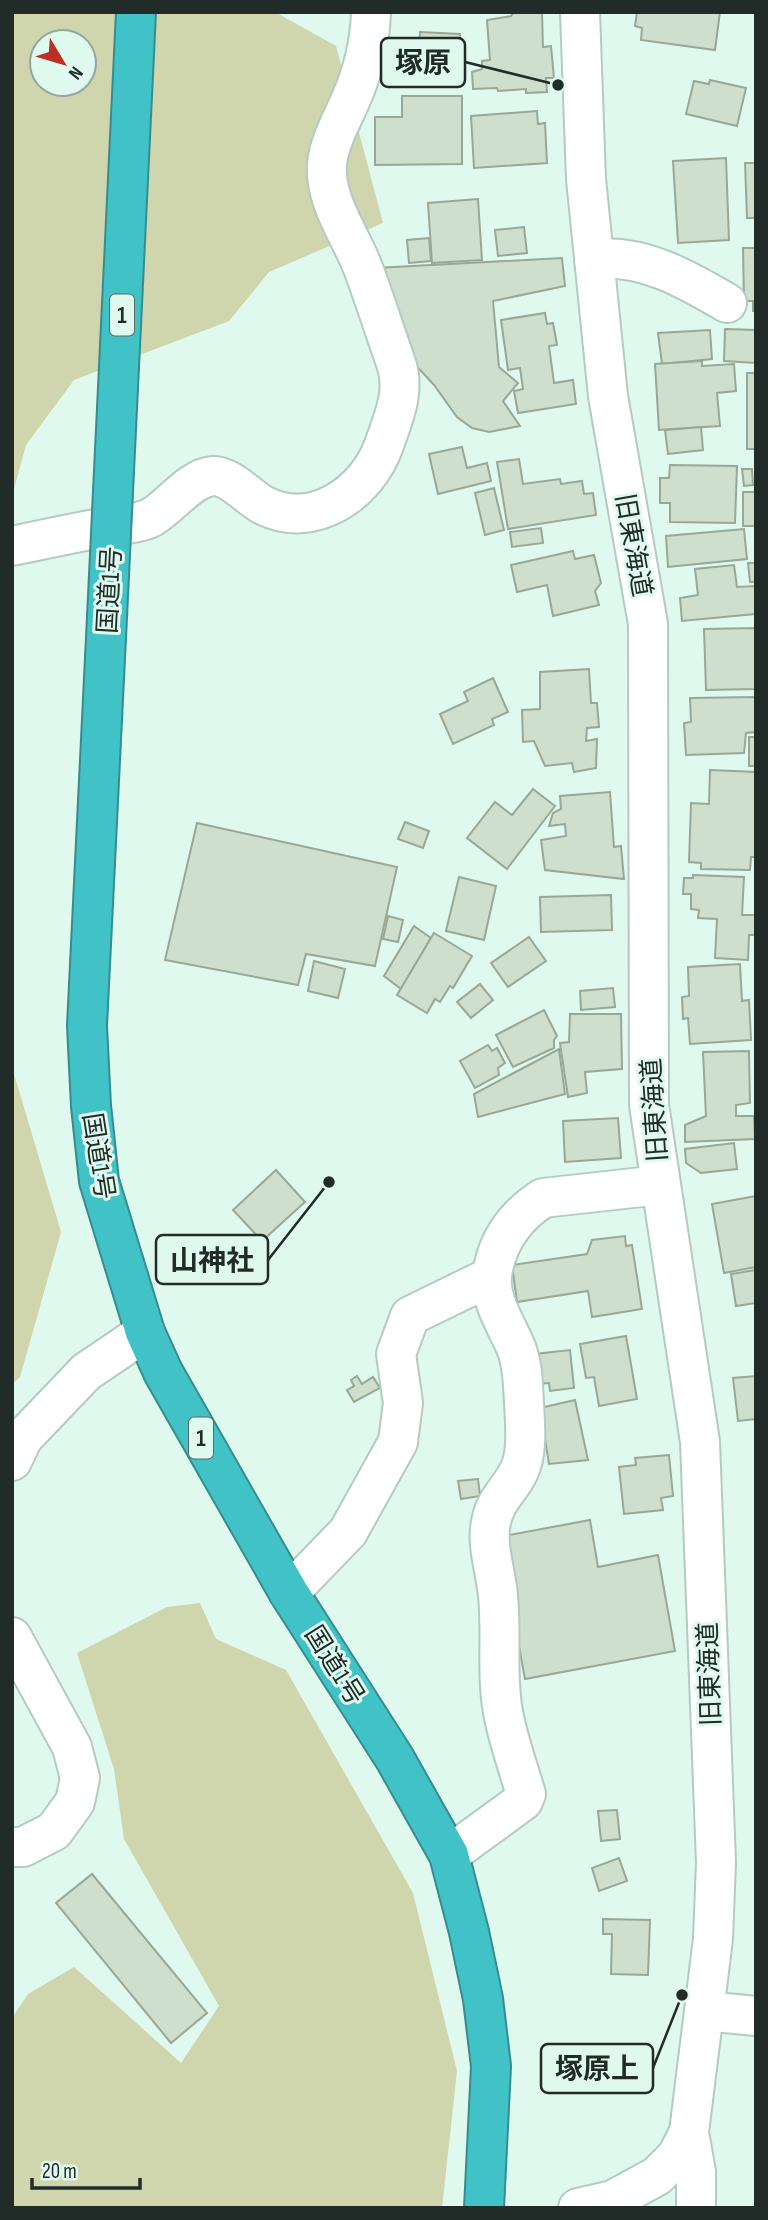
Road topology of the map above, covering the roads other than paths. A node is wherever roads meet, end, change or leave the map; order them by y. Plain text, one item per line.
1 (136, 12) edge
2 (371, 12) edge
3 (580, 12) edge
4 (594, 259) junction
5 (727, 303) dead end
6 (12, 546) edge
7 (660, 1185) junction
8 (492, 1276) junction
9 (145, 1332) junction
10 (12, 1461) edge
11 (289, 1593) junction
12 (12, 1637) edge
13 (12, 1847) edge
14 (449, 1855) junction
15 (704, 2011) junction
16 (756, 2017) edge
17 (689, 2132) junction
18 (572, 2207) edge
19 (484, 2208) edge
20 (696, 2208) edge

1 - 9 highway, 国道1号 / 1, bridge
2 - 6 street
3 - 4 street, 旧東海道
4 - 5 street
4 - 7 street, 旧東海道
7 - 8 street
7 - 15 street, 旧東海道
8 - 11 street
8 - 14 street
9 - 10 street
9 - 11 highway, 国道1号 / 1
11 - 14 highway, 国道1号 / 1
12 - 13 street
14 - 19 highway, 国道1号 / 1
15 - 16 street
15 - 17 street, 旧東海道
17 - 18 street
17 - 20 street, 旧東海道

